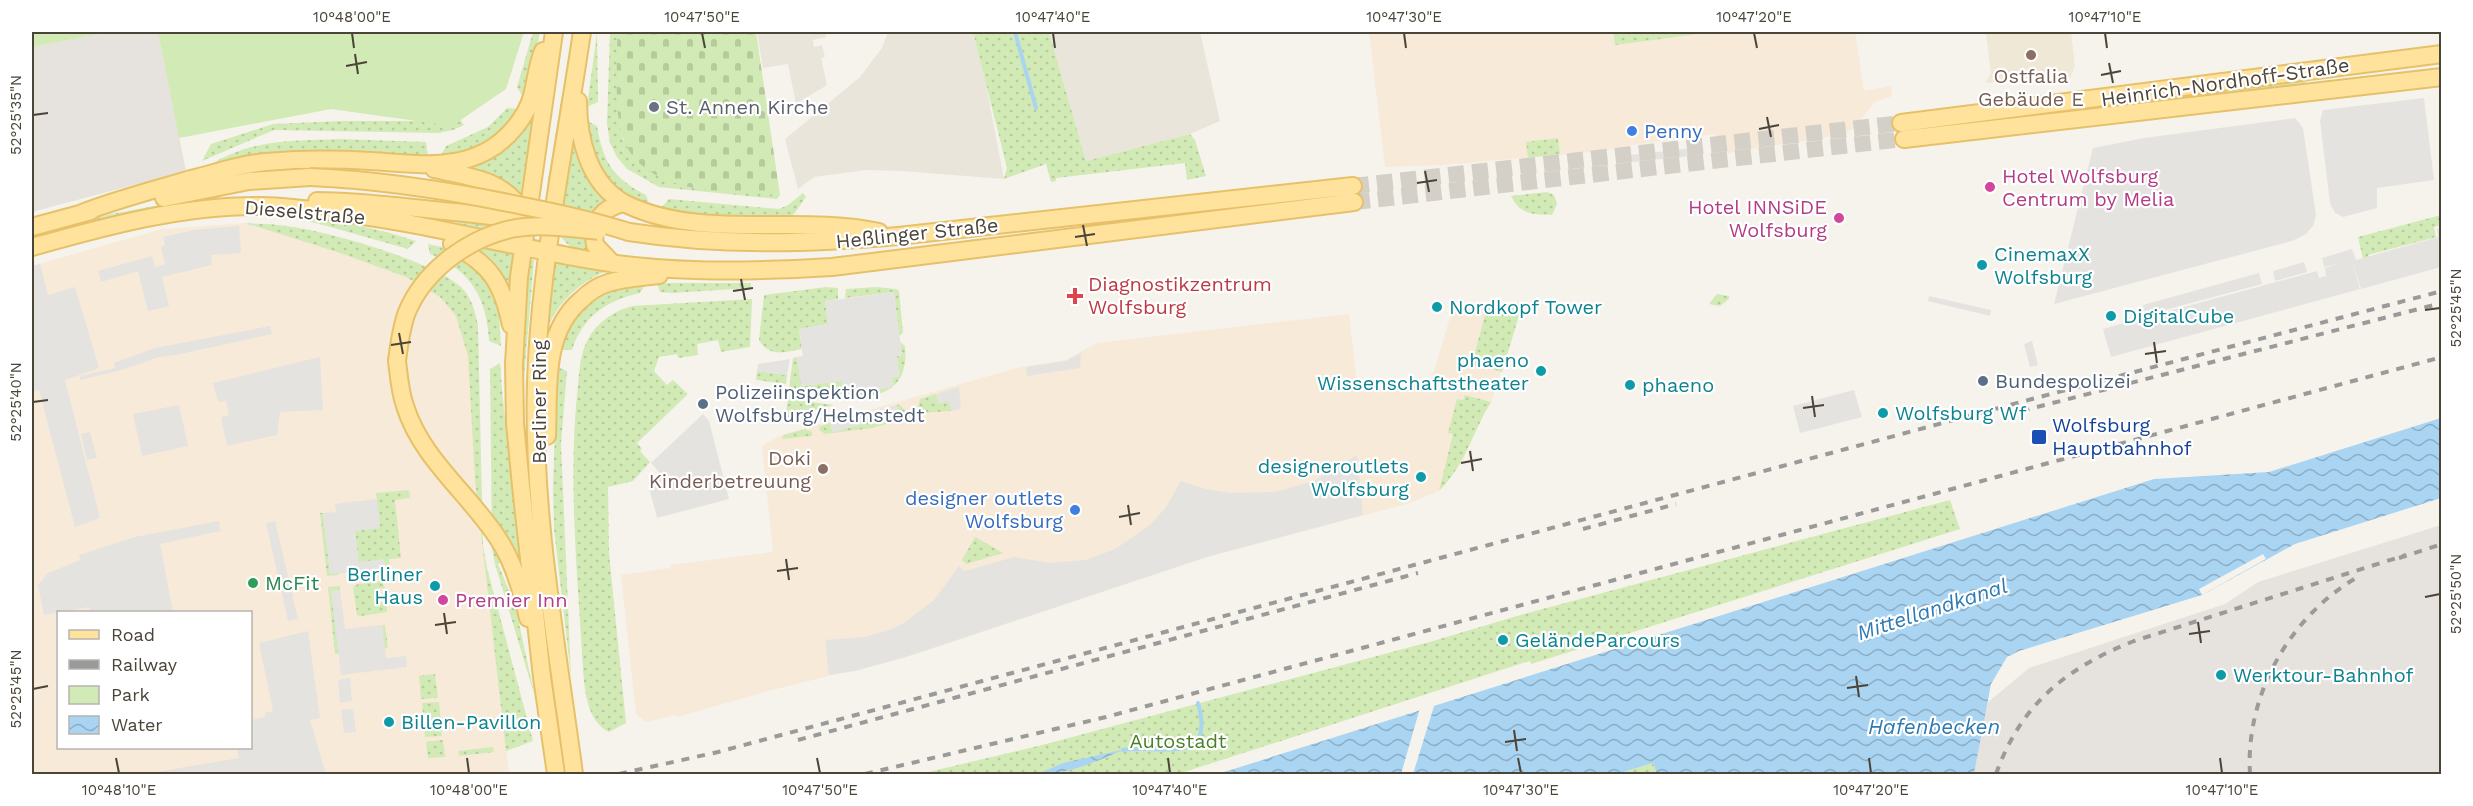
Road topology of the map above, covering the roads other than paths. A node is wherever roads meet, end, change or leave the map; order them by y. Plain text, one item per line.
1 (552, 32) edge
2 (565, 32) edge
3 (582, 32) edge
4 (2442, 54) edge
5 (577, 63) junction
6 (2442, 76) edge
7 (415, 165) junction
8 (468, 176) junction
9 (556, 190) junction
10 (485, 198) joint
11 (624, 203) junction
12 (265, 206) junction
13 (456, 212) junction
14 (82, 213) junction
15 (530, 215) junction
16 (384, 218) junction
17 (32, 227) edge
18 (629, 232) junction
19 (898, 236) junction
20 (32, 247) edge
21 (539, 247) junction
22 (579, 258) joint
23 (613, 264) junction
24 (690, 271) junction
25 (515, 347) junction
26 (541, 515) junction
27 (542, 677) junction
28 (556, 774) edge
29 (574, 774) edge

1 - 7 main road
1 - 15 main road
2 - 15 main road
3 - 5 main road, Berliner Ring
4 - 6 main road, Heinrich-Nordhoff-Straße
5 - 9 main road, Berliner Ring
5 - 11 main road
7 - 8 main road
7 - 14 main road
8 - 13 main road
8 - 15 main road
9 - 15 main road
9 - 21 main road, Berliner Ring
10 - 14 main road, Dieselstraße, bridge
10 - 18 main road, Heßlinger Straße, bridge
11 - 19 main road
11 - 23 main road
12 - 13 main road
12 - 16 main road, Dieselstraße
12 - 20 main road, Dieselstraße
13 - 15 main road
14 - 17 main road, Dieselstraße
15 - 21 main road
16 - 21 main road, Dieselstraße
16 - 25 main road
18 - 19 main road, Heßlinger Straße
18 - 27 main road, bridge
19 - 24 main road, Heßlinger Straße
21 - 22 main road, Dieselstraße
21 - 25 main road, Berliner Ring
21 - 26 main road, Berliner Ring
22 - 23 main road, Heßlinger Straße
23 - 24 main road, Heßlinger Straße
24 - 26 main road
25 - 27 main road, Berliner Ring
26 - 29 main road, Berliner Ring
27 - 28 main road, Berliner Ring

